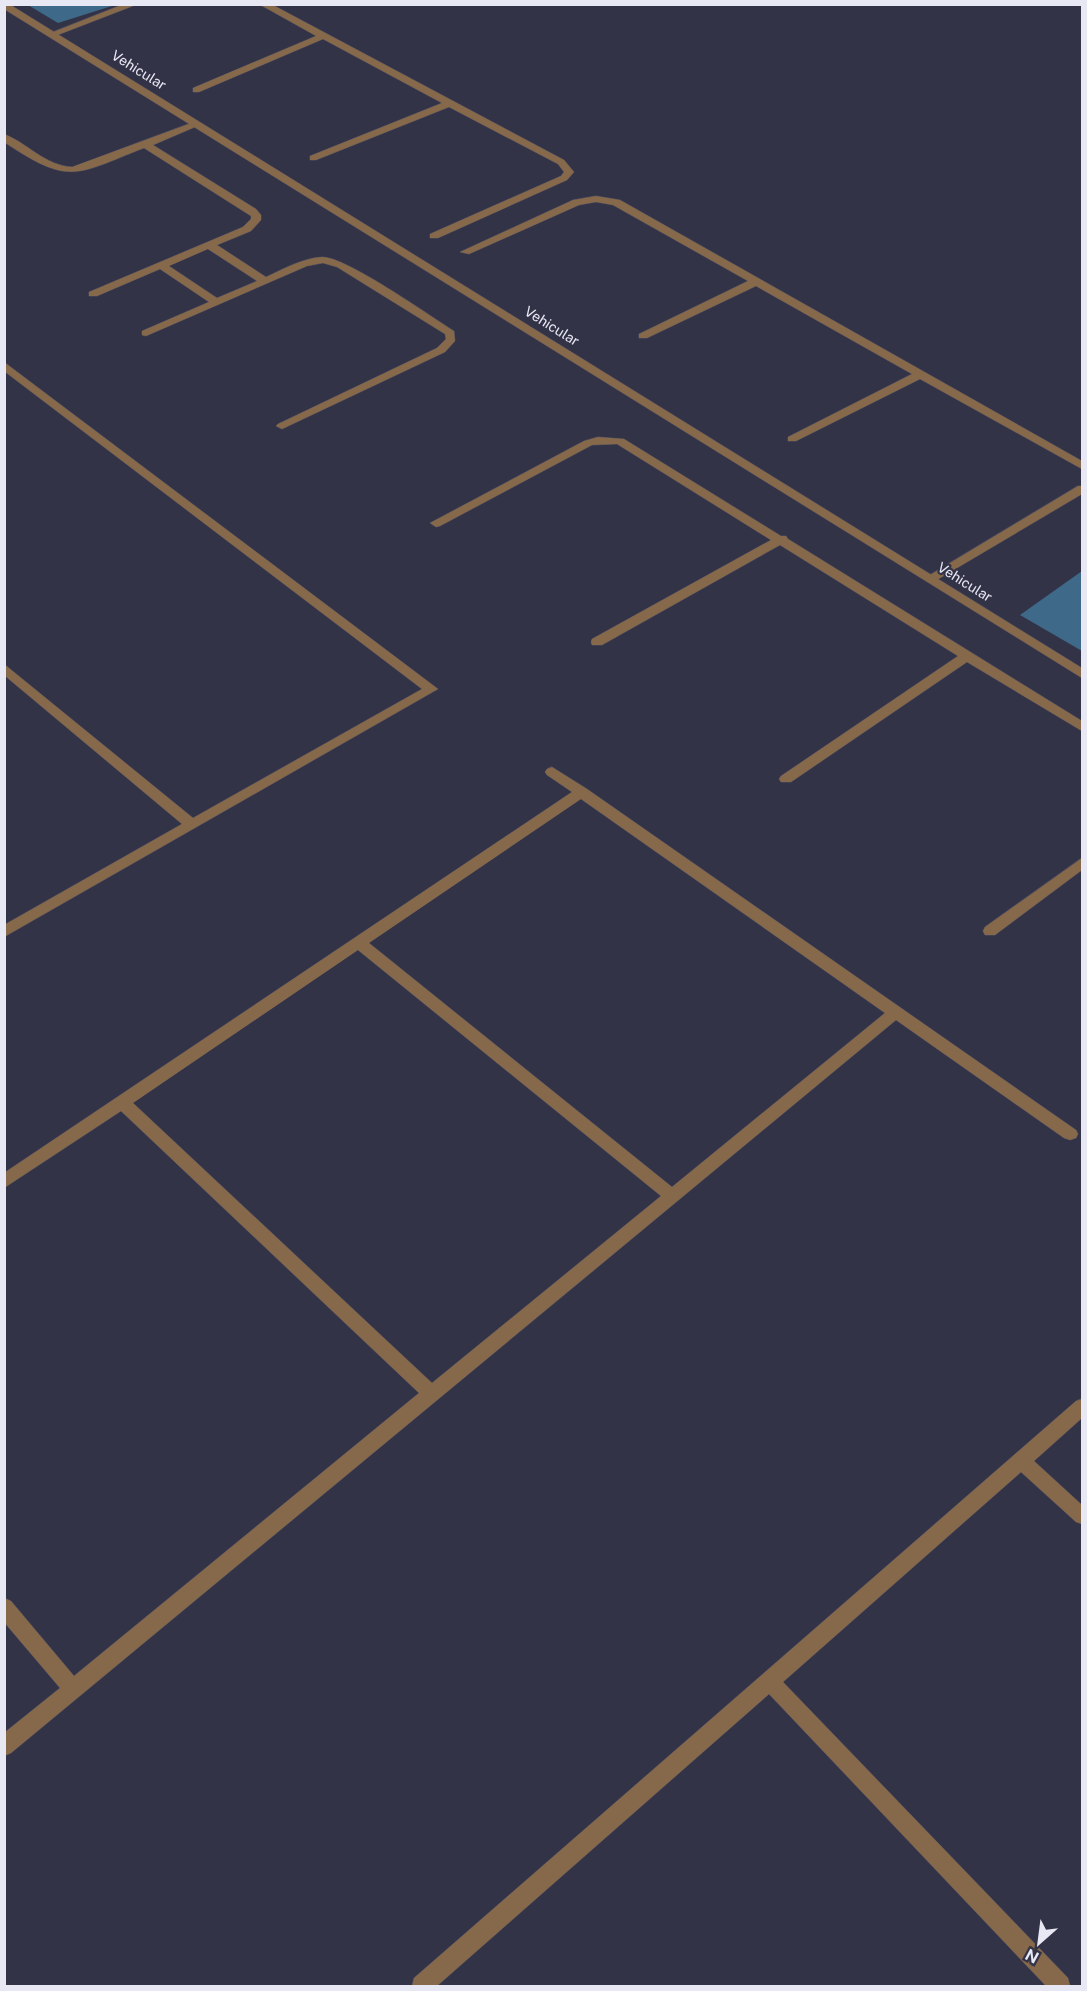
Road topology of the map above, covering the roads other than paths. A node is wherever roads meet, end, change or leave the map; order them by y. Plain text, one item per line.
1 (134, 4) edge
2 (263, 4) edge
3 (4, 5) edge
4 (52, 34) junction
5 (323, 36) junction
6 (196, 90) dead end
7 (450, 103) junction
8 (197, 124) junction
9 (4, 137) edge
10 (145, 144) junction
11 (313, 158) dead end
12 (434, 236) dead end
13 (209, 245) junction
14 (465, 252) dead end
15 (160, 265) junction
16 (265, 281) junction
17 (757, 281) junction
18 (93, 294) dead end
19 (216, 302) junction
20 (146, 333) dead end
21 (643, 336) dead end
22 (4, 365) edge
23 (920, 374) junction
24 (282, 426) dead end
25 (792, 439) dead end
26 (1083, 466) edge
27 (1083, 489) edge
28 (436, 524) dead end
29 (782, 539) junction
30 (931, 578) junction
31 (597, 642) dead end
32 (968, 655) junction
33 (4, 668) edge
34 (1083, 674) edge
35 (1083, 727) edge
36 (552, 772) dead end
37 (786, 779) dead end
38 (582, 792) junction
39 (192, 825) junction
40 (1083, 863) edge
41 (990, 931) dead end
42 (4, 932) edge
43 (358, 943) junction
44 (896, 1012) junction
45 (122, 1103) junction
46 (1070, 1134) dead end
47 (4, 1182) edge
48 (672, 1196) junction
49 (432, 1394) junction
50 (1083, 1407) edge
51 (1021, 1461) junction
52 (1083, 1516) edge
53 (4, 1607) edge
54 (770, 1682) junction
55 (73, 1689) junction
56 (4, 1746) edge
57 (422, 1986) edge
58 (1060, 1986) edge

1 - 4 street
2 - 5 street
3 - 4 street, Vehicular
4 - 8 street, Vehicular
5 - 6 street
5 - 7 street
7 - 11 street
7 - 12 street
8 - 10 street
8 - 30 street, Vehicular
9 - 10 street
10 - 13 street
13 - 15 street
13 - 16 street
14 - 17 street
15 - 18 street
15 - 19 street
16 - 19 street
16 - 24 street
17 - 21 street
17 - 23 street
19 - 20 street
22 - 39 street
23 - 25 street
23 - 26 street
27 - 30 street
28 - 29 street
29 - 31 street
29 - 32 street
30 - 34 street, Vehicular
32 - 35 street
32 - 37 street
33 - 39 street
36 - 38 street
38 - 43 street
38 - 44 street
39 - 42 street
40 - 41 street
43 - 45 street
43 - 48 street
44 - 46 street
44 - 48 street
45 - 47 street
45 - 49 street
48 - 49 street
49 - 55 street
50 - 51 street
51 - 52 street
51 - 54 street
53 - 55 street
54 - 57 street
54 - 58 street
55 - 56 street

